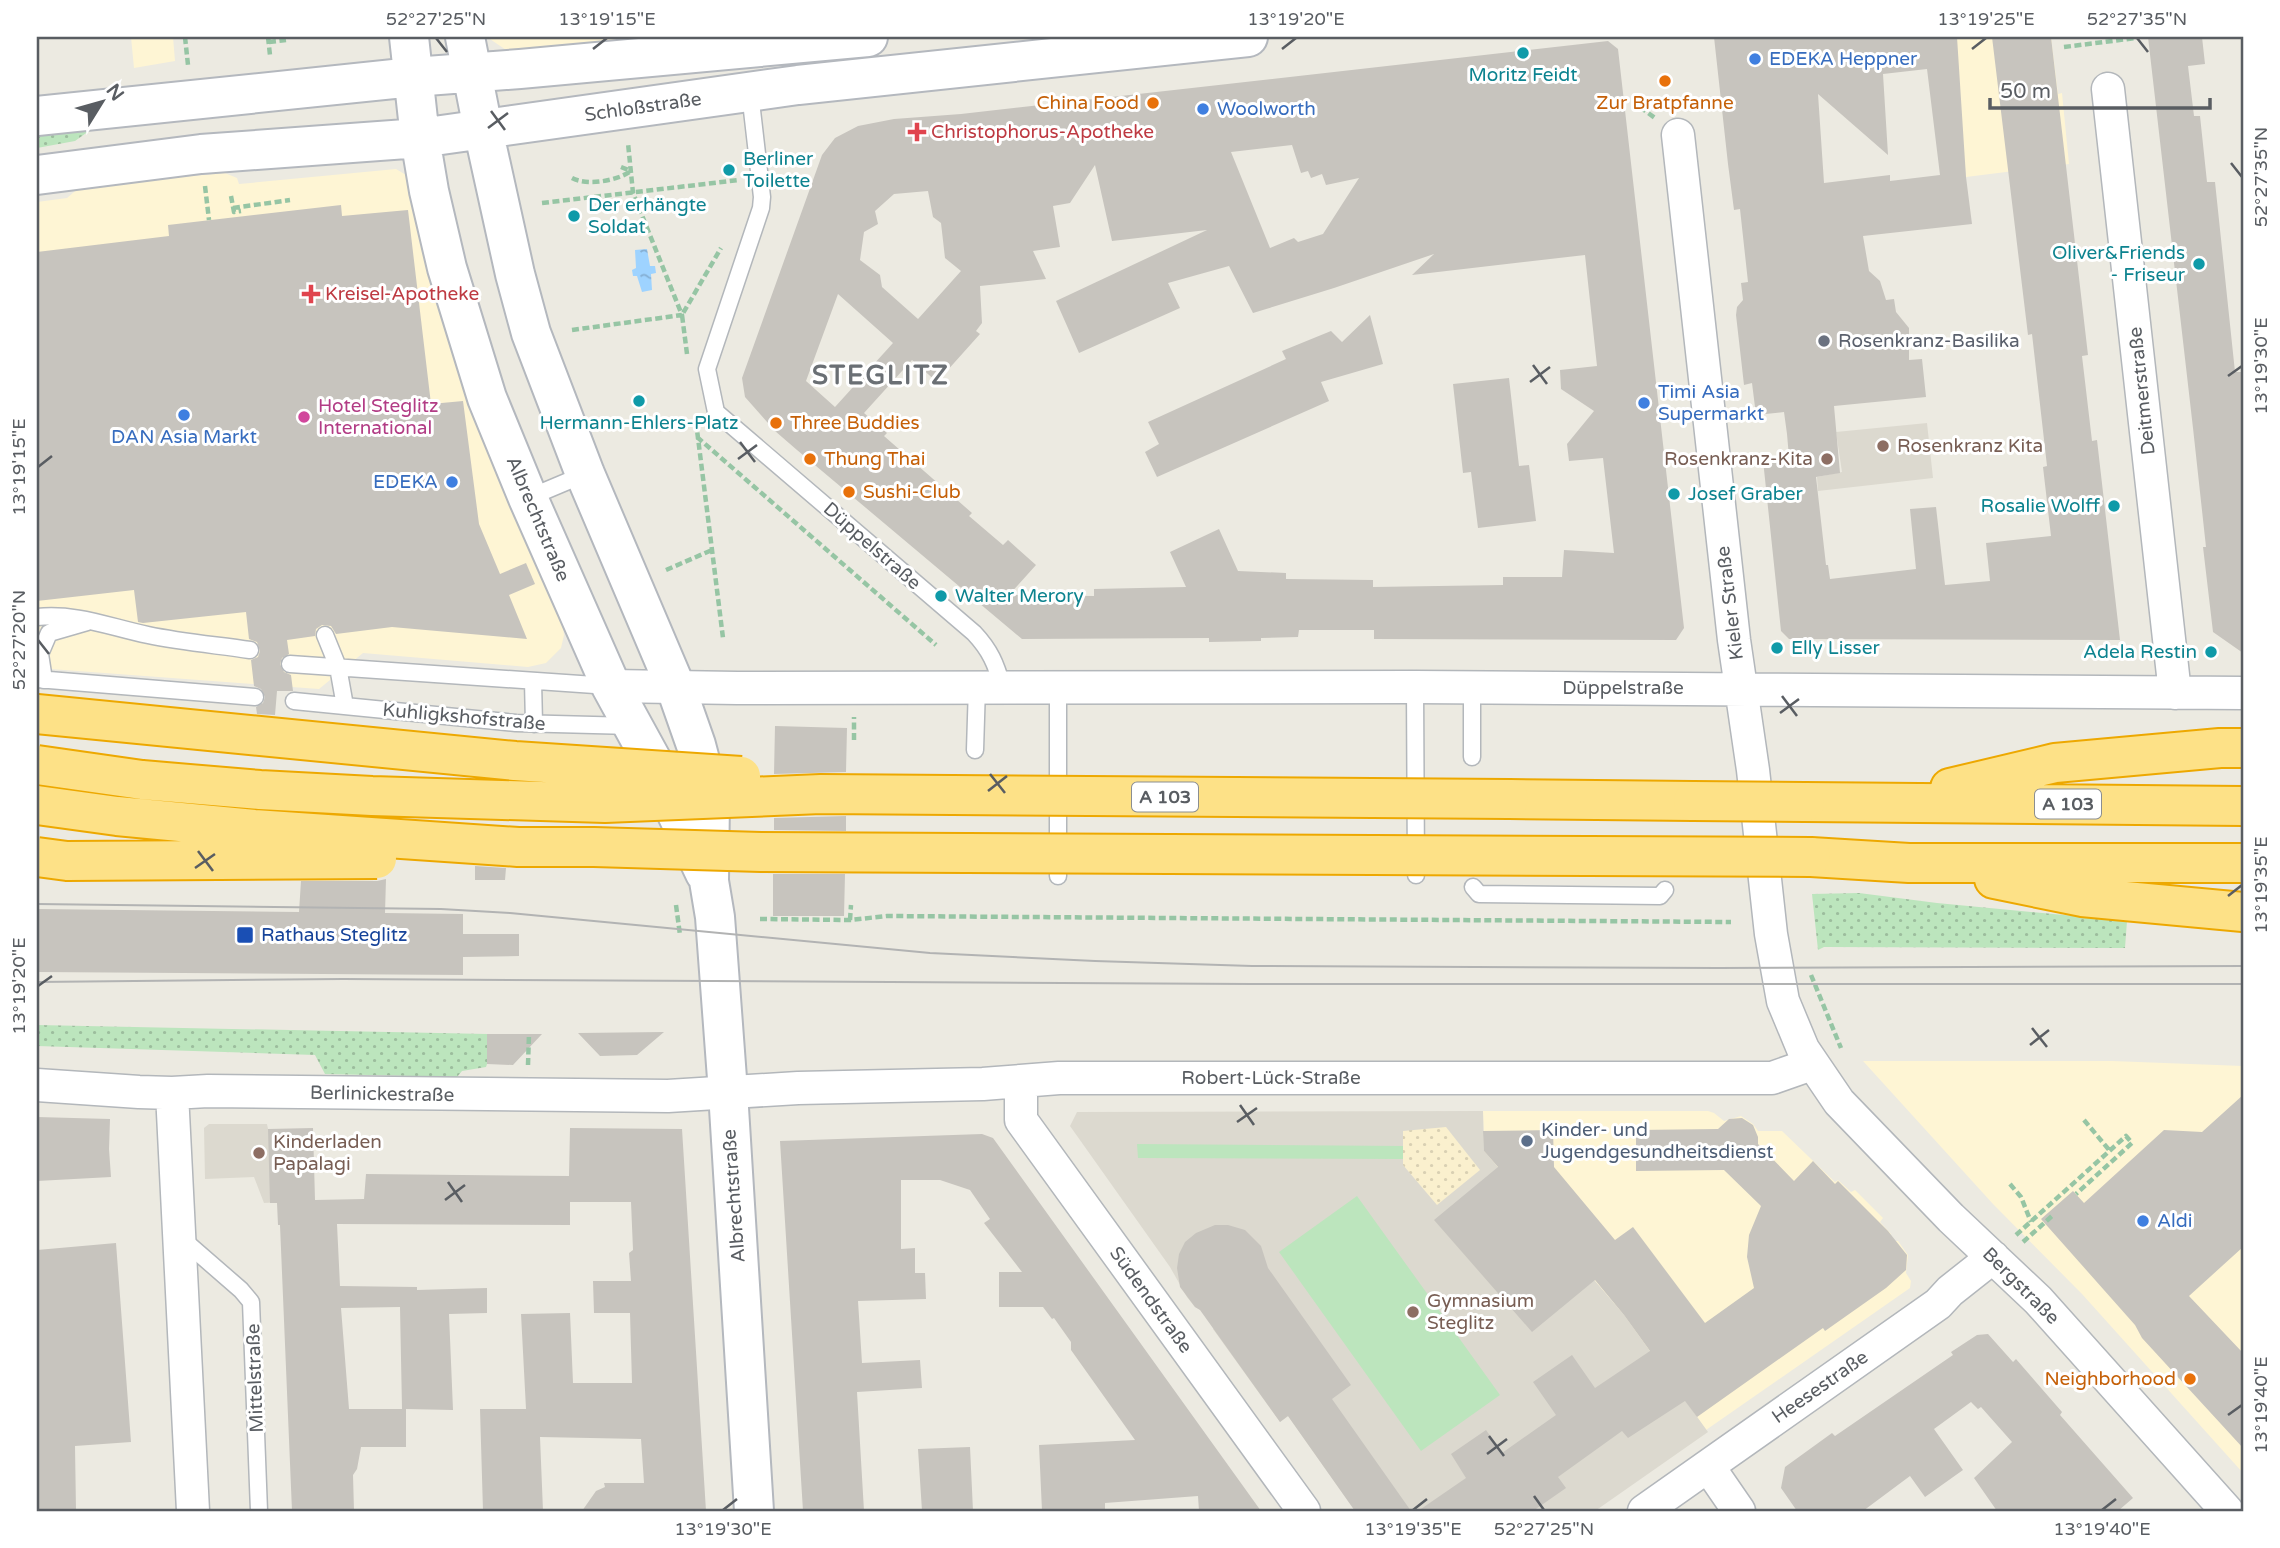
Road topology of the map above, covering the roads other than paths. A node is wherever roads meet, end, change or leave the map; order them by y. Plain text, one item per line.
1 (409, 37) edge
2 (868, 37) edge
3 (1248, 37) edge
4 (469, 55) edge
5 (412, 77) junction
6 (2108, 89) dead end
7 (750, 93) junction
8 (37, 117) edge
9 (483, 129) junction
10 (1678, 135) dead end
11 (420, 138) junction
12 (37, 175) edge
13 (585, 474) junction
14 (528, 498) junction
15 (37, 617) edge
16 (93, 620) junction
17 (325, 635) dead end
18 (250, 650) dead end
19 (290, 664) dead end
20 (338, 667) junction
21 (533, 681) junction
22 (611, 686) junction
23 (1058, 686) junction
24 (990, 687) junction
25 (1415, 687) junction
26 (676, 688) junction
27 (1472, 688) junction
28 (1741, 690) junction
29 (39, 691) edge
30 (2175, 693) junction
31 (2243, 693) edge
32 (256, 697) dead end
33 (294, 701) dead end
34 (345, 706) junction
35 (534, 724) junction
36 (635, 727) junction
37 (2243, 748) edge
38 (975, 750) dead end
39 (1472, 757) dead end
40 (37, 765) edge
41 (821, 794) junction
42 (1894, 801) junction
43 (37, 804) edge
44 (2243, 806) edge
45 (518, 847) junction
46 (37, 857) edge
47 (1909, 863) junction
48 (2243, 863) edge
49 (1416, 875) dead end
50 (1058, 876) dead end
51 (709, 881) junction
52 (1474, 887) dead end
53 (1665, 890) dead end
54 (2243, 912) edge
55 (1812, 1064) junction
56 (1021, 1081) junction
57 (37, 1085) edge
58 (728, 1092) junction
59 (172, 1093) junction
60 (178, 1236) junction
61 (1993, 1257) junction
62 (1708, 1466) junction
63 (193, 1511) edge
64 (259, 1511) edge
65 (754, 1511) edge
66 (1304, 1511) edge
67 (1644, 1511) edge
68 (1739, 1511) edge
69 (2227, 1511) edge

1 - 5 main road, Albrechtstraße
2 - 4 main road
3 - 7 main road, Schloßstraße
4 - 5 main road
4 - 9 main road, Albrechtstraße
5 - 8 main road
5 - 11 main road, Albrechtstraße
6 - 30 street, Deitmerstraße
7 - 9 main road, Schloßstraße
7 - 24 lane, Düppelstraße
9 - 11 main road, Schloßstraße
9 - 13 main road, Albrechtstraße
10 - 28 street, Kieler Straße
11 - 12 main road, Schloßstraße
11 - 14 main road, Albrechtstraße
13 - 14 lane
13 - 26 main road, Albrechtstraße
14 - 22 main road, Albrechtstraße
15 - 16 lane
16 - 18 lane
16 - 29 lane
17 - 20 lane
19 - 20 lane, Kuhligkshofstraße
20 - 21 lane, Kuhligkshofstraße
20 - 34 lane
21 - 22 lane, Kuhligkshofstraße
21 - 35 lane
22 - 26 street, Düppelstraße
22 - 36 main road, Albrechtstraße
23 - 24 street, Düppelstraße
23 - 25 street, Düppelstraße
23 - 50 lane
24 - 26 street, Düppelstraße
24 - 38 lane
25 - 27 street, Düppelstraße
25 - 49 lane
26 - 36 street
26 - 51 main road, Albrechtstraße
27 - 28 street, Düppelstraße
27 - 39 lane
28 - 30 street, Düppelstraße
28 - 55 street, Kieler Straße
29 - 32 lane
29 - 41 highway, bridge
30 - 31 street, Düppelstraße
33 - 34 lane, Kuhligkshofstraße
34 - 35 lane, Kuhligkshofstraße
35 - 36 lane, Kuhligkshofstraße
36 - 51 main road, Albrechtstraße
37 - 42 highway
40 - 41 highway, bridge
41 - 42 highway, A 103, bridge
42 - 44 highway, A 103
43 - 45 highway, bridge
45 - 46 highway, bridge
45 - 47 highway, bridge
47 - 48 highway
47 - 54 highway
51 - 58 main road, Albrechtstraße
52 - 53 lane
55 - 56 street, Robert-Lück-Straße
55 - 61 street, Bergstraße
56 - 58 street, Robert-Lück-Straße
56 - 66 street, Südendstraße
57 - 59 street, Berlinickestraße
58 - 59 street, Berlinickestraße
58 - 65 main road, Albrechtstraße
59 - 60 street
60 - 63 street
60 - 64 lane, Mittelstraße
61 - 62 street, Heesestraße
61 - 69 street, Bergstraße
62 - 67 street, Heesestraße
62 - 68 street

